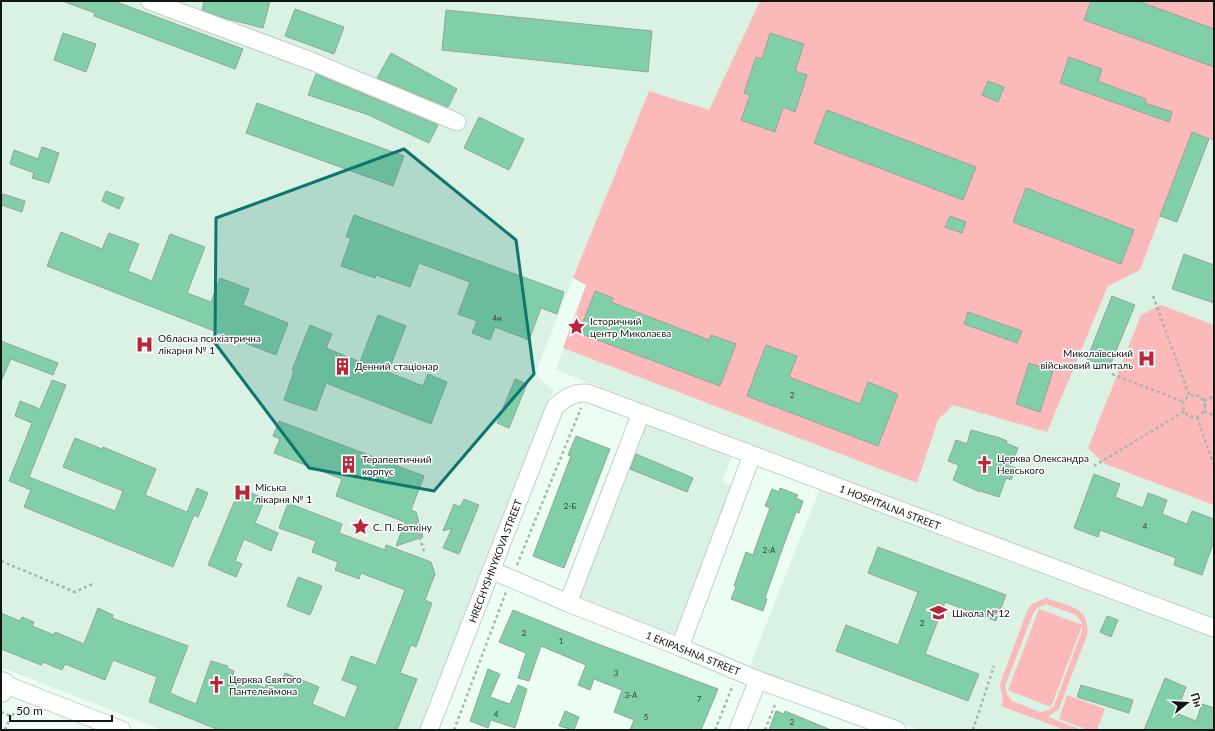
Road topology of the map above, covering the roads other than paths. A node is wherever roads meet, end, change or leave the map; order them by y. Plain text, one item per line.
1 (150, 1) edge
2 (457, 122) dead end
3 (566, 397) joint
4 (641, 413) junction
5 (752, 455) junction
6 (491, 570) junction
7 (568, 604) junction
8 (1214, 628) edge
9 (680, 647) junction
10 (758, 680) junction
11 (2, 686) edge
12 (122, 730) edge
13 (430, 730) edge
14 (738, 730) edge
15 (897, 730) edge

1 - 2 street
3 - 4 street, 1 HOSPITALNA STREET
3 - 6 street, HRECHYSHNYKOVA STREET
4 - 5 street, 1 HOSPITALNA STREET
4 - 7 street
5 - 8 street, 1 HOSPITALNA STREET
5 - 9 street
6 - 7 street, 1 EKIPASHNA STREET
6 - 13 street, HRECHYSHNYKOVA STREET
7 - 9 street, 1 EKIPASHNA STREET
9 - 10 street, 1 EKIPASHNA STREET
10 - 14 street
10 - 15 street, 1 EKIPASHNA STREET
11 - 12 street

